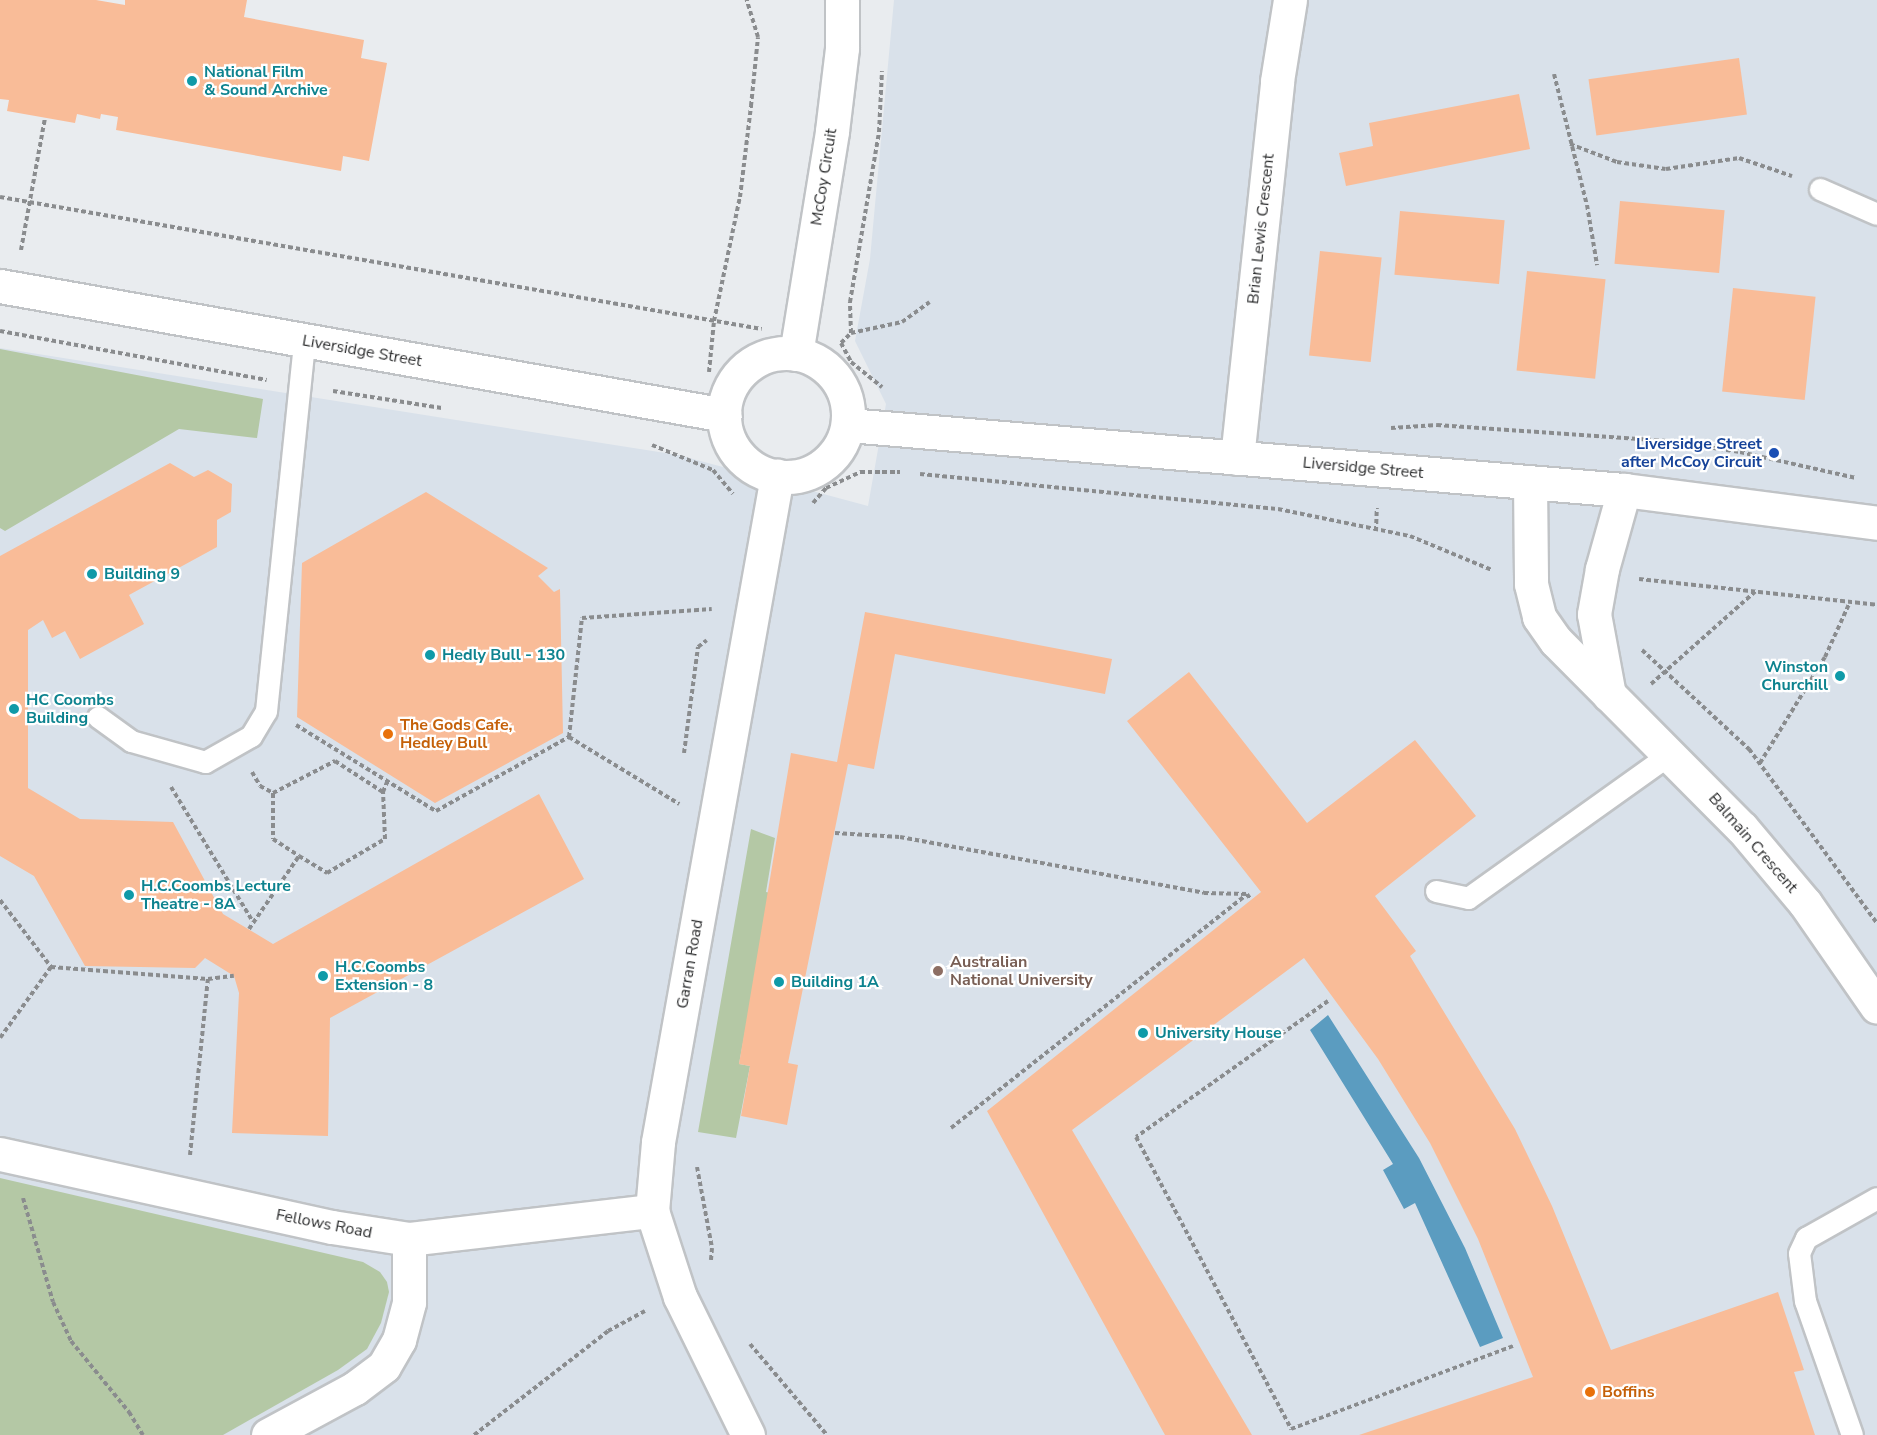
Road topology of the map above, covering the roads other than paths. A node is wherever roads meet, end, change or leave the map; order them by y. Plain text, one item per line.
1 (842, 0) edge
2 (1290, 0) edge
3 (1820, 189) road end
4 (1877, 214) edge
5 (7, 288) edge
6 (304, 340) junction
7 (796, 354) junction
8 (724, 415) junction
9 (848, 425) junction
10 (1237, 458) junction
11 (777, 476) junction
12 (1530, 482) junction
13 (1624, 490) junction
14 (1877, 523) edge
15 (1616, 701) junction
16 (98, 717) dead end
17 (1671, 753) junction
18 (1436, 891) dead end
19 (1877, 1007) edge
20 (5, 1155) edge
21 (1877, 1198) edge
22 (652, 1211) junction
23 (409, 1239) junction
24 (268, 1435) edge
25 (748, 1435) edge
26 (1852, 1435) edge

1 - 7 street, McCoy Circuit
2 - 10 street, Brian Lewis Crescent
3 - 4 lane
5 - 6 street, Liversidge Street
6 - 8 street, Liversidge Street
6 - 16 lane
7 - 8 street
7 - 9 street
8 - 11 street
9 - 10 street, Liversidge Street
9 - 11 street
10 - 12 street, Liversidge Street
11 - 22 street, Garran Road
12 - 13 street, Liversidge Street
12 - 15 street, Balmain Crescent
13 - 14 street, Liversidge Street
13 - 15 street
15 - 17 street, Balmain Crescent
17 - 18 lane
17 - 19 street, Balmain Crescent
20 - 23 street, Fellows Road
21 - 26 lane
22 - 23 street, Fellows Road
22 - 25 street, Garran Road
23 - 24 street

